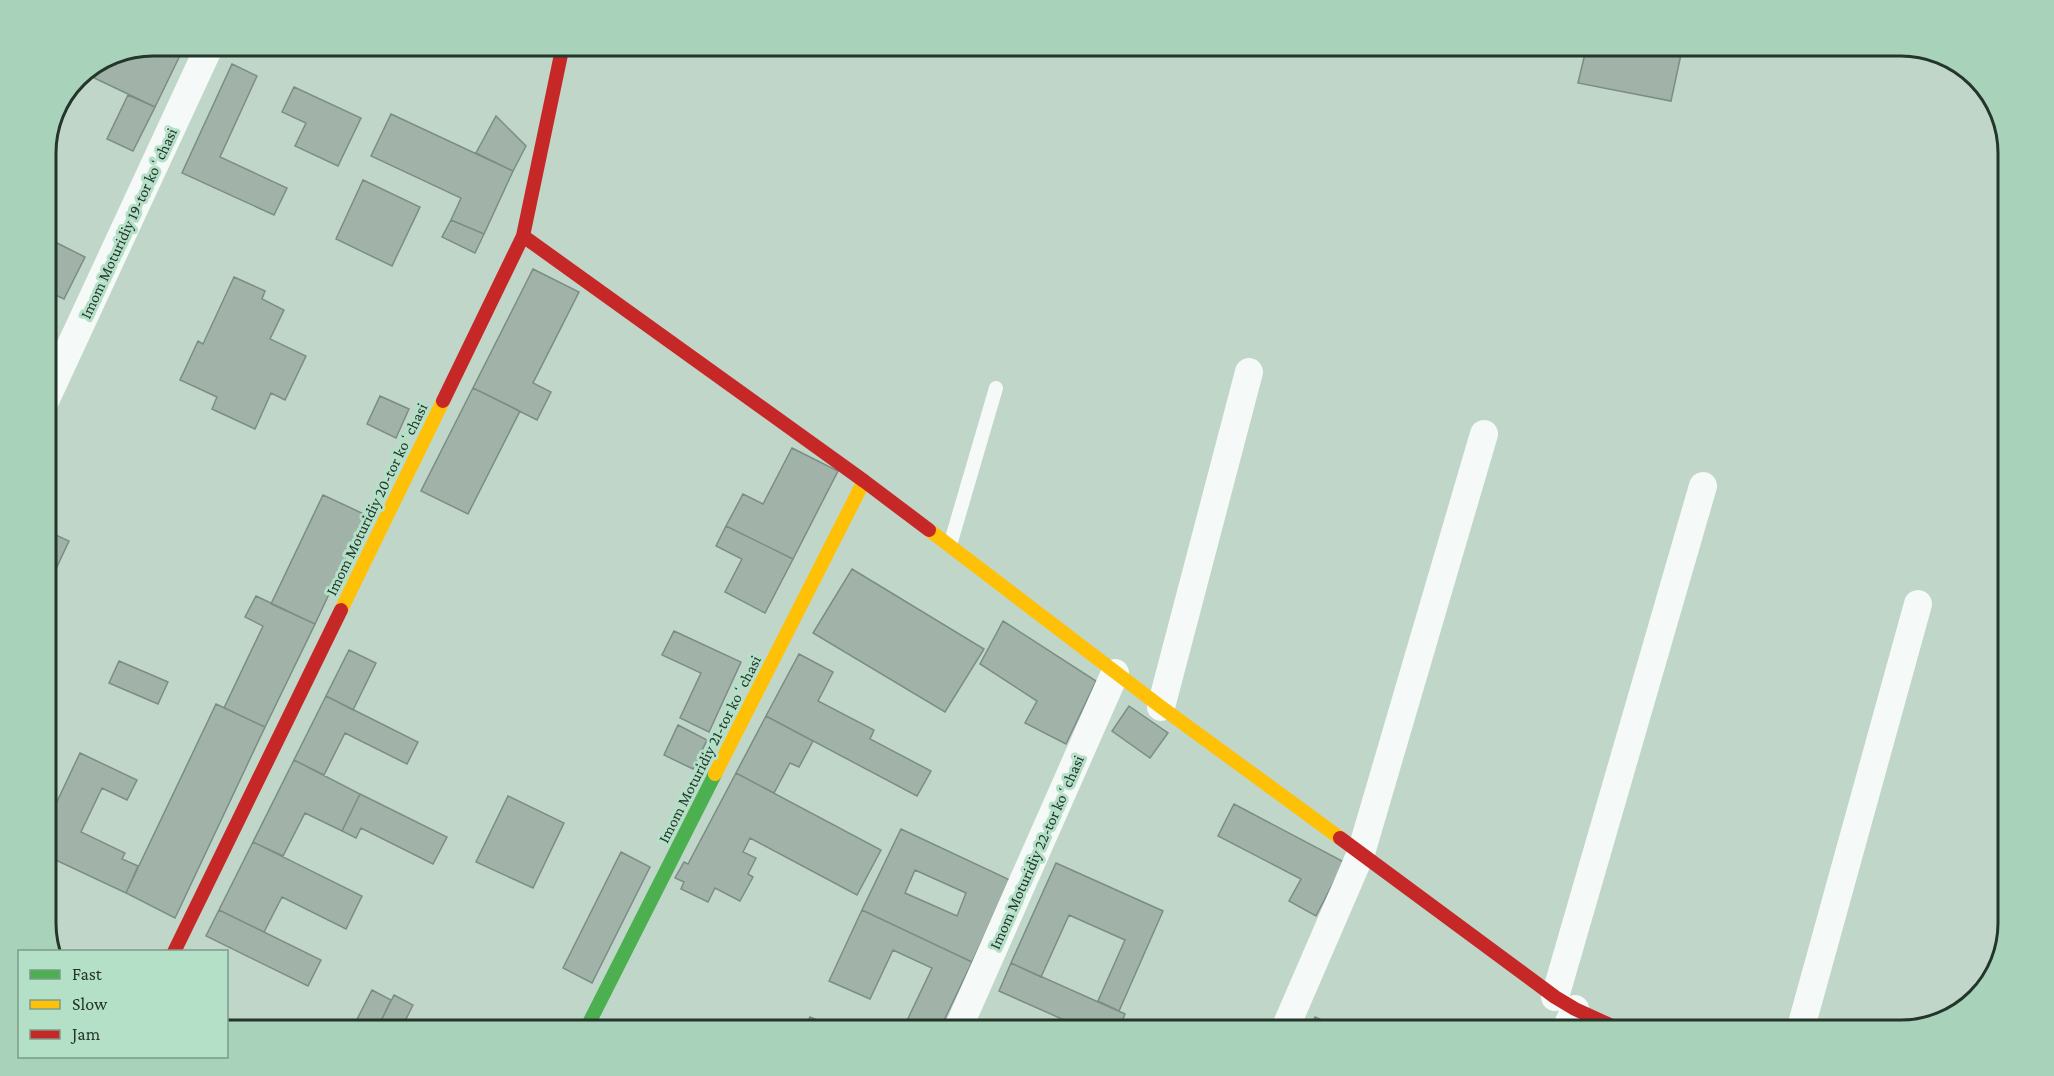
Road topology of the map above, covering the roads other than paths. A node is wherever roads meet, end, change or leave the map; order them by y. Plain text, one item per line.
1 (205, 56) edge
2 (561, 56) edge
3 (523, 236) junction
4 (1249, 372) dead end
5 (56, 378) edge
6 (996, 388) dead end
7 (1484, 434) dead end
8 (864, 481) junction
9 (1703, 486) dead end
10 (950, 545) junction
11 (1918, 604) dead end
12 (1115, 673) junction
13 (1161, 707) junction
14 (1361, 853) junction
15 (174, 950) edge
16 (1565, 1013) edge
17 (591, 1020) edge
18 (962, 1020) edge
19 (1289, 1020) edge
20 (1588, 1020) edge
21 (1803, 1020) edge

1 - 5 street, Imom Moturidiy 19-tor koʻchasi
2 - 3 street, Imom Moturidiy 20-tor koʻchasi
3 - 8 street
3 - 15 street, Imom Moturidiy 20-tor koʻchasi
4 - 13 street
6 - 10 lane
7 - 14 street
8 - 10 street
8 - 17 street, Imom Moturidiy 21-tor koʻchasi
9 - 16 street
10 - 12 street
11 - 21 street
12 - 13 street
12 - 18 street, Imom Moturidiy 22-tor koʻchasi
13 - 14 street
14 - 16 street
14 - 19 street
16 - 20 street

